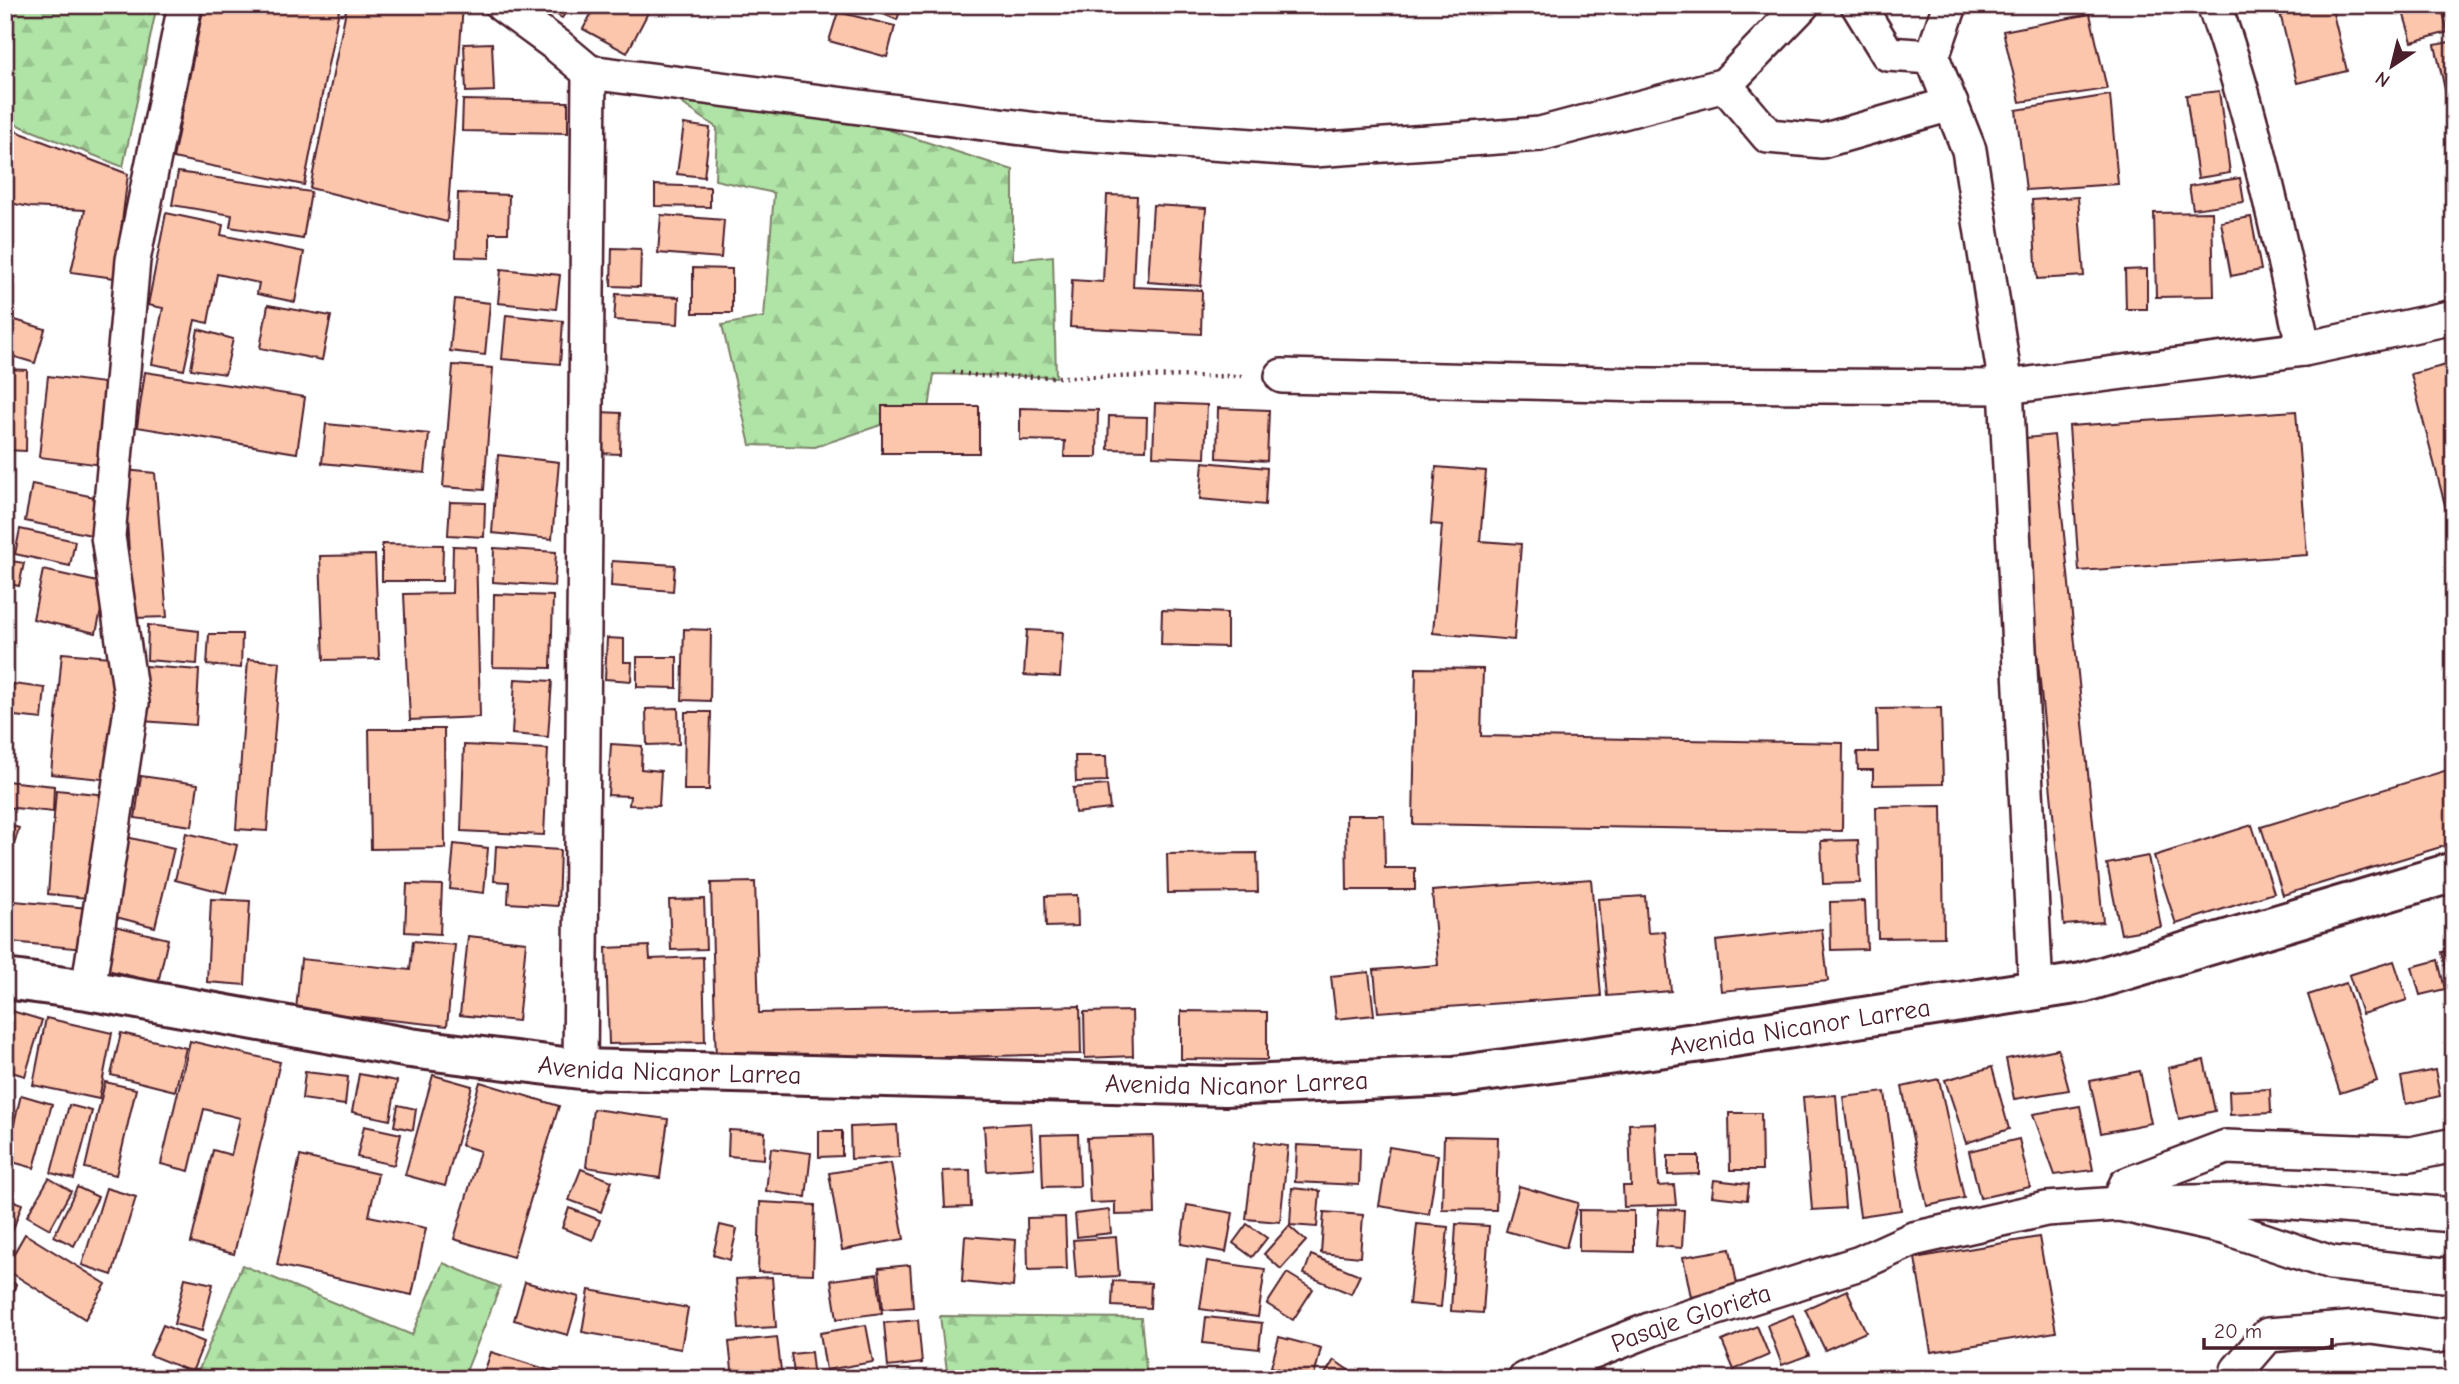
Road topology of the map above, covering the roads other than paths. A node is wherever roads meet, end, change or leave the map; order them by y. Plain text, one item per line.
1 (185, 5) edge
2 (502, 5) edge
3 (1802, 5) edge
4 (1858, 5) edge
5 (1950, 5) edge
6 (2214, 5) edge
7 (1932, 57) junction
8 (589, 72) junction
9 (1725, 85) junction
10 (1951, 104) junction
11 (2454, 317) edge
12 (2304, 349) junction
13 (1282, 376) road end
14 (2007, 387) junction
15 (2454, 872) edge
16 (5, 979) edge
17 (88, 990) junction
18 (2036, 991) junction
19 (580, 1069) junction
20 (2454, 1145) edge
21 (2119, 1203) junction
22 (2454, 1215) edge
23 (2454, 1276) edge
24 (2454, 1333) edge
25 (1525, 1379) edge
26 (2242, 1379) edge

1 - 17 street
2 - 8 street
3 - 9 street
4 - 7 street
5 - 7 street
6 - 12 street
7 - 10 street
8 - 9 street
8 - 19 street
9 - 10 street
10 - 14 street
11 - 12 street
12 - 14 street
13 - 14 street
14 - 18 street
15 - 18 main road, Avenida Nicanor Larrea
16 - 17 main road, Avenida Nicanor Larrea
17 - 19 main road, Avenida Nicanor Larrea
18 - 19 main road, Avenida Nicanor Larrea
20 - 21 street
21 - 22 street
21 - 23 street
21 - 25 street, Pasaje Glorieta
24 - 26 street

